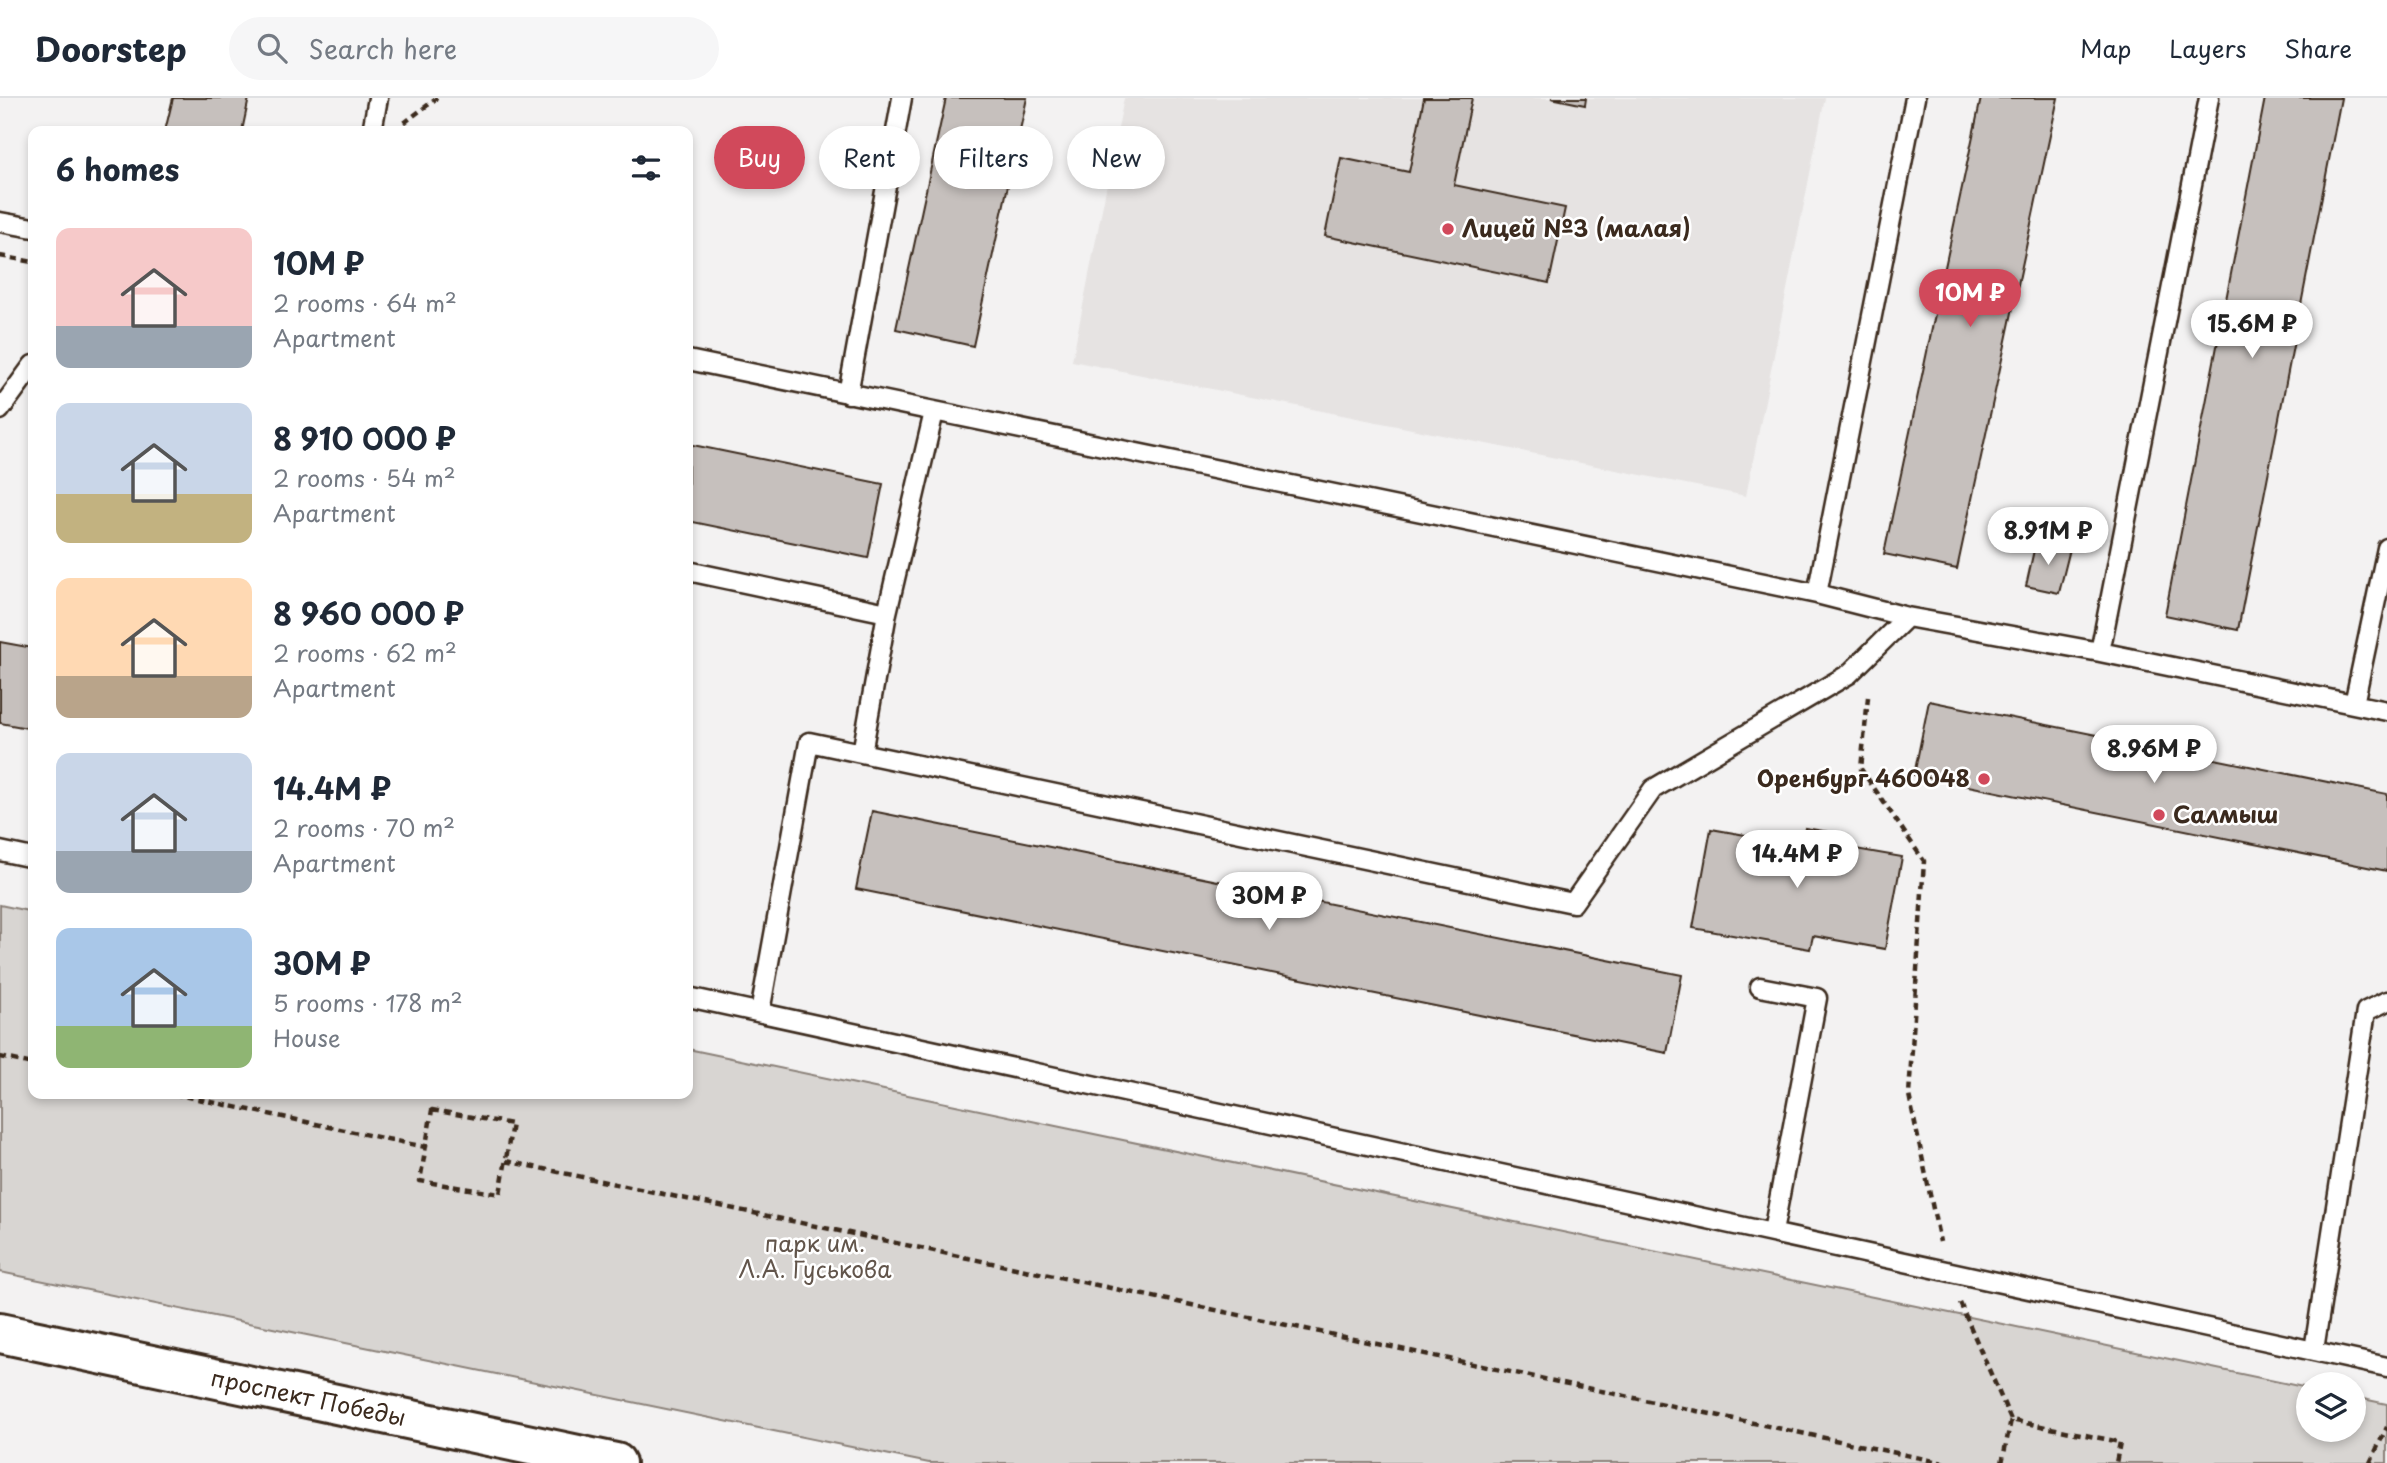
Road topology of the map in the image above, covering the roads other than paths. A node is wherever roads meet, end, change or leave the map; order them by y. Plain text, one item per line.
1 (378, 98) edge
2 (902, 98) edge
3 (1915, 98) edge
4 (2210, 98) edge
5 (373, 126) edge
6 (0, 222) edge
7 (28, 227) edge
8 (693, 361) edge
9 (28, 372) edge
10 (848, 394) junction
11 (0, 410) edge
12 (934, 412) junction
13 (2387, 548) edge
14 (693, 572) edge
15 (1817, 594) junction
16 (887, 612) junction
17 (1907, 617) junction
18 (2100, 652) junction
19 (2354, 704) junction
20 (2387, 710) edge
21 (862, 753) junction
22 (0, 851) edge
23 (28, 857) edge
24 (1760, 987) dead end
25 (693, 997) edge
26 (2387, 1001) edge
27 (760, 1012) junction
28 (1773, 1232) junction
29 (0, 1333) edge
30 (2314, 1350) junction
31 (2387, 1367) edge
32 (616, 1463) edge

1 - 5 lane
2 - 10 lane
3 - 15 lane
4 - 18 lane
6 - 7 lane
8 - 10 lane
9 - 11 lane
10 - 12 lane
12 - 15 lane
12 - 16 lane
13 - 19 lane
14 - 16 lane
15 - 17 lane
16 - 21 lane
17 - 18 lane
17 - 21 lane
18 - 19 lane
19 - 20 lane
21 - 27 lane
22 - 23 lane
24 - 28 lane
25 - 27 lane
26 - 30 lane
27 - 28 lane
28 - 30 lane
29 - 32 main road, проспект Победы
30 - 31 lane

